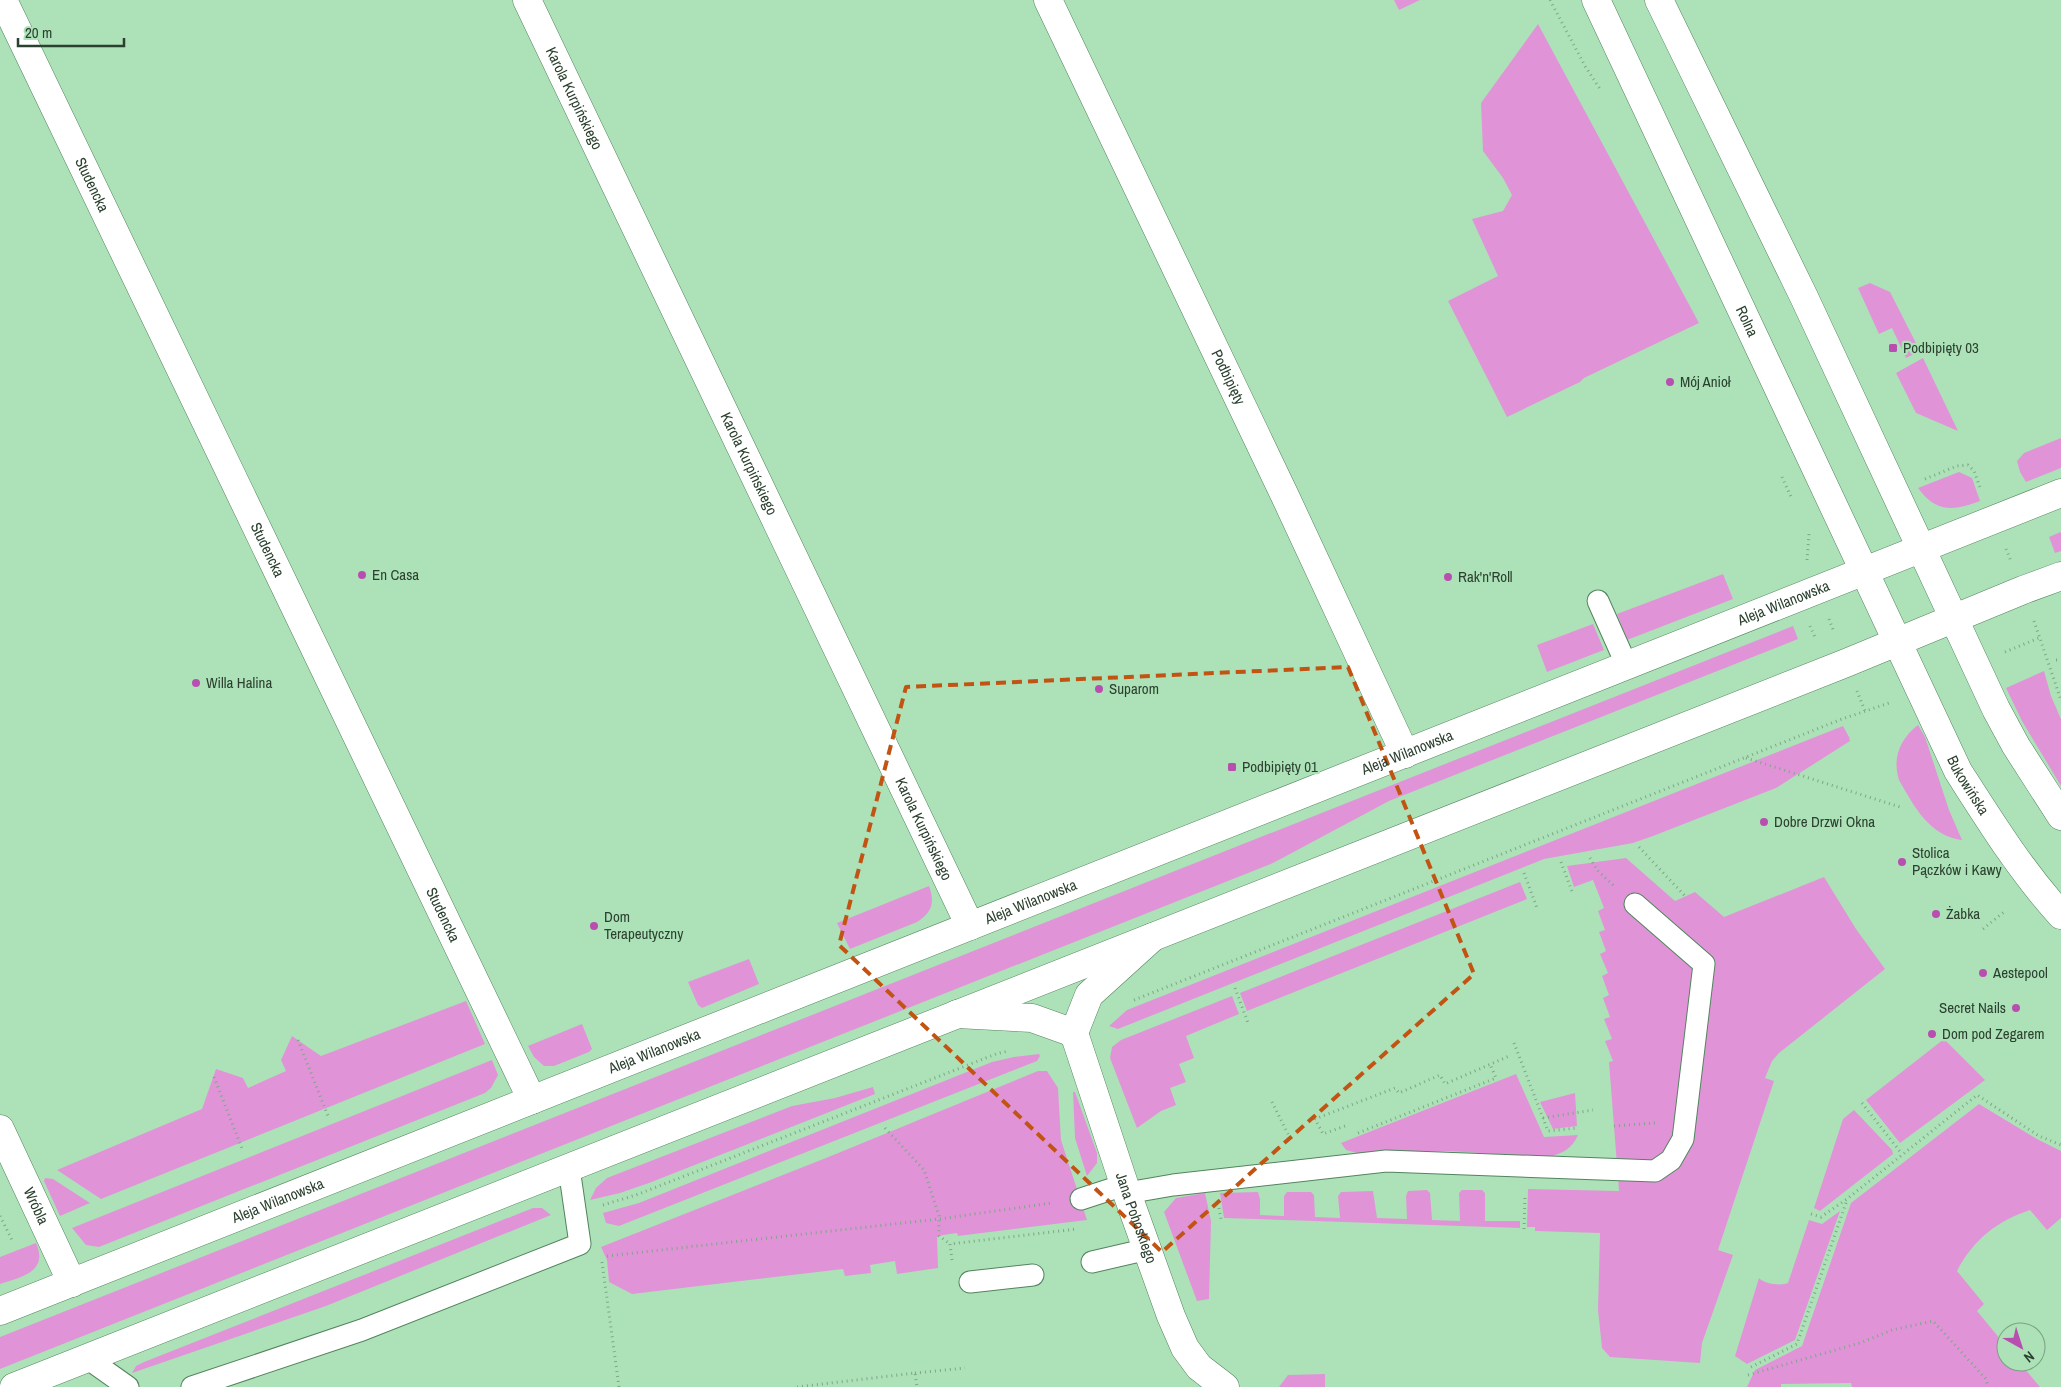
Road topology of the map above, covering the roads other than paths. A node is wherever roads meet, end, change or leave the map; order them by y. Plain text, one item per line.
1 (3, 0) edge
2 (527, 0) edge
3 (1048, 0) edge
4 (1596, 0) edge
5 (1659, 0) edge
6 (2061, 493) edge
7 (1921, 548) junction
8 (1864, 571) junction
9 (2061, 576) edge
10 (1598, 601) dead end
11 (1954, 619) junction
12 (1897, 642) junction
13 (1627, 666) junction
14 (1405, 754) junction
15 (2061, 816) edge
16 (1635, 904) road end
17 (2061, 915) edge
18 (970, 926) junction
19 (1153, 937) junction
20 (958, 1014) junction
21 (1074, 1033) junction
22 (532, 1100) junction
23 (0, 1129) edge
24 (569, 1168) junction
25 (1126, 1189) junction
26 (1081, 1199) road end
27 (1148, 1249) junction
28 (1092, 1262) dead end
29 (1033, 1275) dead end
30 (970, 1282) dead end
31 (72, 1283) junction
32 (0, 1312) edge
33 (87, 1358) junction
34 (14, 1387) edge
35 (128, 1387) edge
36 (192, 1387) edge
37 (1225, 1387) edge

1 - 22 street, Studencka
2 - 18 street, Karola Kurpińskiego
3 - 14 street, Podbipięty
4 - 8 street, Rolna
5 - 7 street
6 - 7 street, Aleja Wilanowska
7 - 8 street, Aleja Wilanowska
7 - 11 street
8 - 12 street, Rolna
8 - 13 street, Aleja Wilanowska
9 - 11 street
10 - 13 lane
11 - 12 street
11 - 15 street
12 - 17 street, Bukowińska
12 - 19 street
13 - 14 street, Aleja Wilanowska
14 - 18 street, Aleja Wilanowska
16 - 25 lane
18 - 22 street, Aleja Wilanowska
19 - 20 street
19 - 21 street
20 - 21 street
20 - 24 street
21 - 25 street, Jana Pohoskiego
22 - 31 street, Aleja Wilanowska
23 - 31 street, Wróbla
24 - 33 street
24 - 36 lane
25 - 26 lane
25 - 27 street, Jana Pohoskiego
27 - 28 lane
27 - 37 street, Jana Pohoskiego
29 - 30 lane
31 - 32 street, Aleja Wilanowska
33 - 34 street
33 - 35 lane

